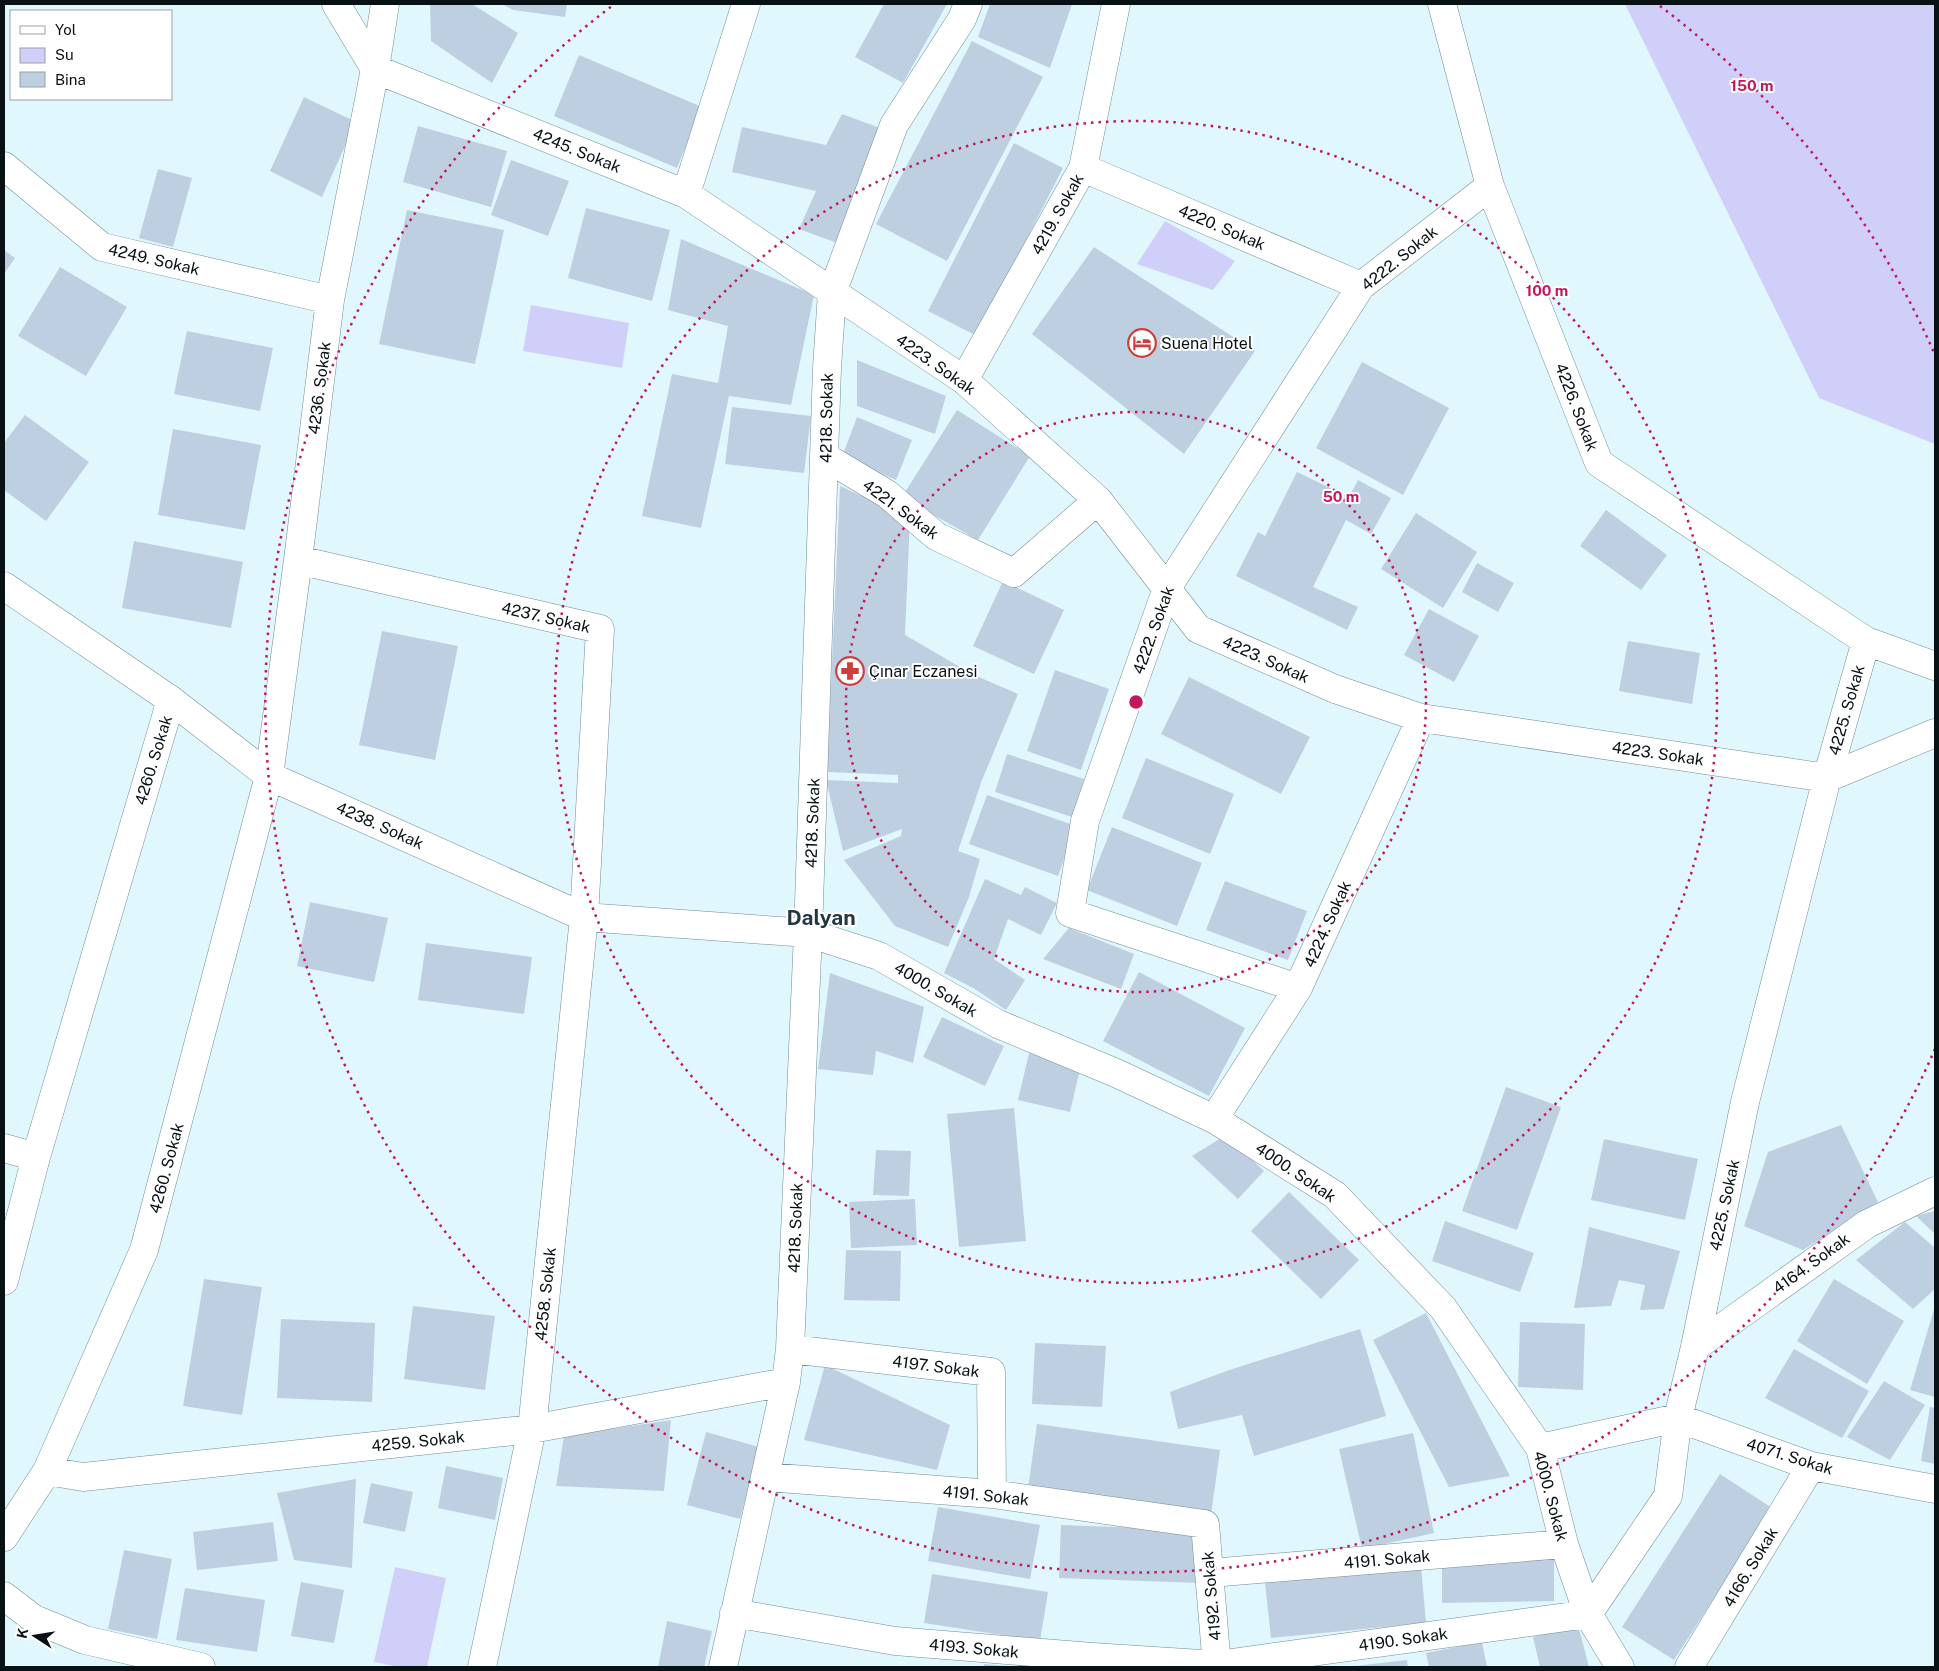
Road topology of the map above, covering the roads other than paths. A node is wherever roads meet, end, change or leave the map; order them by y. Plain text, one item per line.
1 (336, 4) edge
2 (385, 4) edge
3 (746, 4) edge
4 (968, 4) edge
5 (1116, 4) edge
6 (1442, 4) edge
7 (375, 69) junction
8 (4, 166) edge
9 (1083, 168) junction
10 (1490, 186) junction
11 (686, 194) junction
12 (1360, 286) junction
13 (832, 293) junction
14 (330, 300) junction
15 (964, 380) junction
16 (825, 457) junction
17 (1098, 500) junction
18 (298, 560) junction
19 (4, 586) edge
20 (1166, 588) junction
21 (1866, 641) junction
22 (1935, 666) edge
23 (171, 700) junction
24 (1421, 718) junction
25 (1935, 733) edge
26 (269, 776) junction
27 (1827, 778) junction
28 (584, 917) junction
29 (808, 933) junction
30 (1298, 988) junction
31 (1214, 1119) junction
32 (4, 1148) edge
33 (36, 1157) junction
34 (1935, 1191) edge
35 (4, 1281) edge
36 (1695, 1347) junction
37 (790, 1349) junction
38 (786, 1382) junction
39 (1678, 1418) junction
40 (532, 1429) junction
41 (1540, 1448) junction
42 (1811, 1466) junction
43 (48, 1471) junction
44 (766, 1477) junction
45 (1935, 1489) edge
46 (992, 1494) junction
47 (1206, 1524) joint
48 (4, 1537) edge
49 (1564, 1544) junction
50 (1210, 1573) junction
51 (4, 1596) edge
52 (734, 1613) junction
53 (1588, 1614) junction
54 (1091, 1662) edge
55 (1217, 1666) edge
56 (201, 1667) edge
57 (482, 1667) edge
58 (723, 1667) edge
59 (1620, 1667) edge
60 (1689, 1667) edge

1 - 7 street
2 - 7 street, 4236. Sokak
3 - 11 street
4 - 13 street, 4218. Sokak
5 - 9 street, 4219. Sokak
6 - 10 street, 4226. Sokak
7 - 11 street, 4245. Sokak
7 - 14 street, 4236. Sokak
8 - 14 street, 4249. Sokak
9 - 12 street, 4220. Sokak
9 - 15 street, 4219. Sokak
10 - 12 street, 4222. Sokak
10 - 21 street, 4226. Sokak
11 - 13 street, 4245. Sokak
12 - 20 street, 4222. Sokak
13 - 15 street, 4223. Sokak
13 - 16 street, 4218. Sokak
14 - 18 street, 4236. Sokak
15 - 17 street, 4223. Sokak
16 - 17 street, 4221. Sokak
16 - 29 street, 4218. Sokak
17 - 20 street, 4223. Sokak
18 - 26 street, 4236. Sokak
18 - 28 street, 4237. Sokak
19 - 23 street, 4238. Sokak
20 - 24 street, 4223. Sokak
20 - 30 street, 4222. Sokak
21 - 22 street, 4226. Sokak
21 - 27 street, 4225. Sokak
23 - 26 street, 4238. Sokak
23 - 33 street, 4260. Sokak
24 - 27 street, 4223. Sokak
24 - 30 street, 4224. Sokak
25 - 27 street, 4225. Sokak
26 - 28 street, 4238. Sokak
26 - 43 street, 4260. Sokak
27 - 36 street, 4225. Sokak
28 - 29 street, 4238. Sokak
28 - 40 street, 4258. Sokak
29 - 31 street, 4000. Sokak
29 - 37 street, 4218. Sokak
30 - 31 street, 4224. Sokak
31 - 41 street, 4000. Sokak
32 - 33 street
33 - 35 street, 4260. Sokak
34 - 36 street, 4164. Sokak
36 - 39 street, 4225. Sokak
37 - 38 street, 4218. Sokak
37 - 46 street, 4197. Sokak
38 - 40 street, 4259. Sokak
38 - 44 street, 4218. Sokak
39 - 41 street
39 - 42 street, 4071. Sokak
39 - 53 street, 4225. Sokak
40 - 43 street, 4259. Sokak
40 - 57 street, 4258. Sokak
41 - 49 street, 4000. Sokak
42 - 45 street, 4071. Sokak
42 - 60 street, 4166. Sokak
43 - 48 street, 4260. Sokak
44 - 46 street, 4191. Sokak
44 - 52 street, 4218. Sokak
46 - 47 street, 4191. Sokak
47 - 50 street, 4192. Sokak
49 - 50 street, 4191. Sokak
49 - 53 street, 4000. Sokak
50 - 55 street, 4192. Sokak
51 - 56 street
52 - 54 street, 4193. Sokak
52 - 58 street, 4218. Sokak
53 - 55 street, 4190. Sokak
53 - 59 street, 4000. Sokak
54 - 55 street, 4193. Sokak

